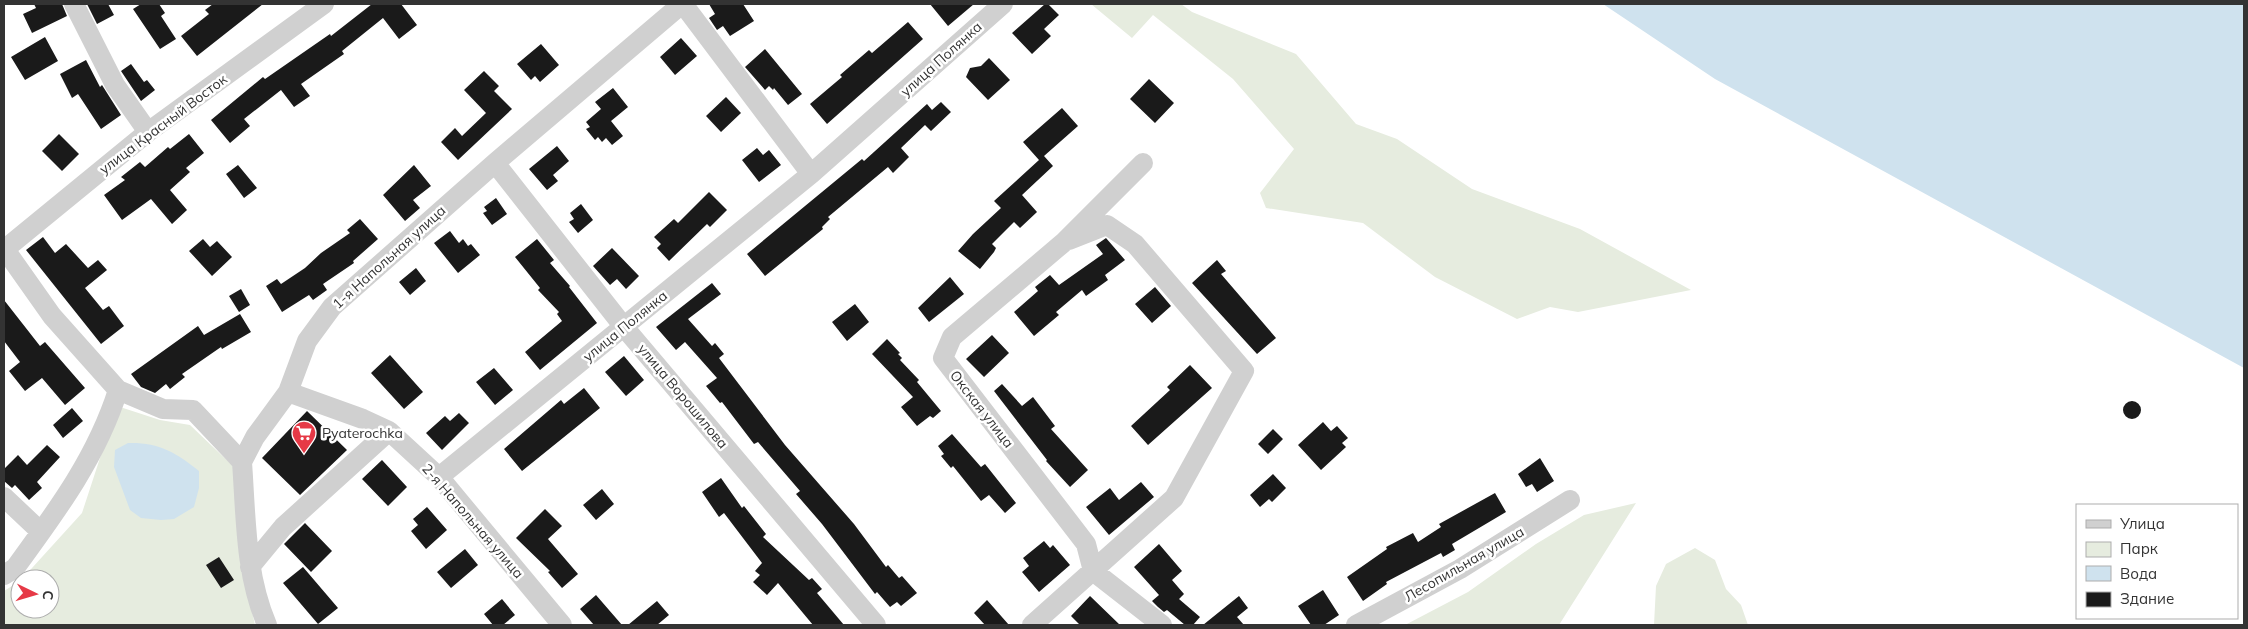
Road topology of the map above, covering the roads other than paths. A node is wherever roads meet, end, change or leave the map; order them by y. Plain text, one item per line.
1 (74, 4) edge
2 (324, 4) edge
3 (683, 4) edge
4 (1003, 4) edge
5 (148, 132) junction
6 (495, 162) junction
7 (1143, 163) dead end
8 (811, 174) junction
9 (1063, 243) junction
10 (4, 249) edge
11 (624, 327) junction
12 (118, 390) junction
13 (288, 392) junction
14 (389, 431) junction
15 (242, 462) junction
16 (439, 477) junction
17 (4, 497) edge
18 (1570, 500) dead end
19 (41, 532) junction
20 (250, 567) junction
21 (1093, 571) junction
22 (4, 575) edge
23 (267, 625) edge
24 (562, 625) edge
25 (876, 625) edge
26 (1032, 625) edge
27 (1162, 625) edge
28 (1356, 625) edge

1 - 5 street
2 - 5 street, улица Красный Восток
3 - 6 street, 1-я Напольная улица
3 - 8 street
4 - 8 street, улица Полянка
5 - 10 street, улица Красный Восток
6 - 11 street, улица Ворошилова
6 - 13 street, 1-я Напольная улица
7 - 9 street, Окская улица
8 - 11 street, улица Полянка
9 - 21 street, Окская улица
9 - 21 street
10 - 12 street
11 - 16 street, улица Полянка
11 - 25 street, улица Ворошилова
12 - 15 street
12 - 19 street
13 - 14 street, 2-я Напольная улица
13 - 15 street, 1-я Напольная улица
14 - 16 street, 2-я Напольная улица
14 - 20 street
15 - 20 street
16 - 24 street, 2-я Напольная улица
17 - 19 street
18 - 28 street, Лесопильная улица
19 - 22 street
20 - 23 street
21 - 26 street
21 - 27 street

